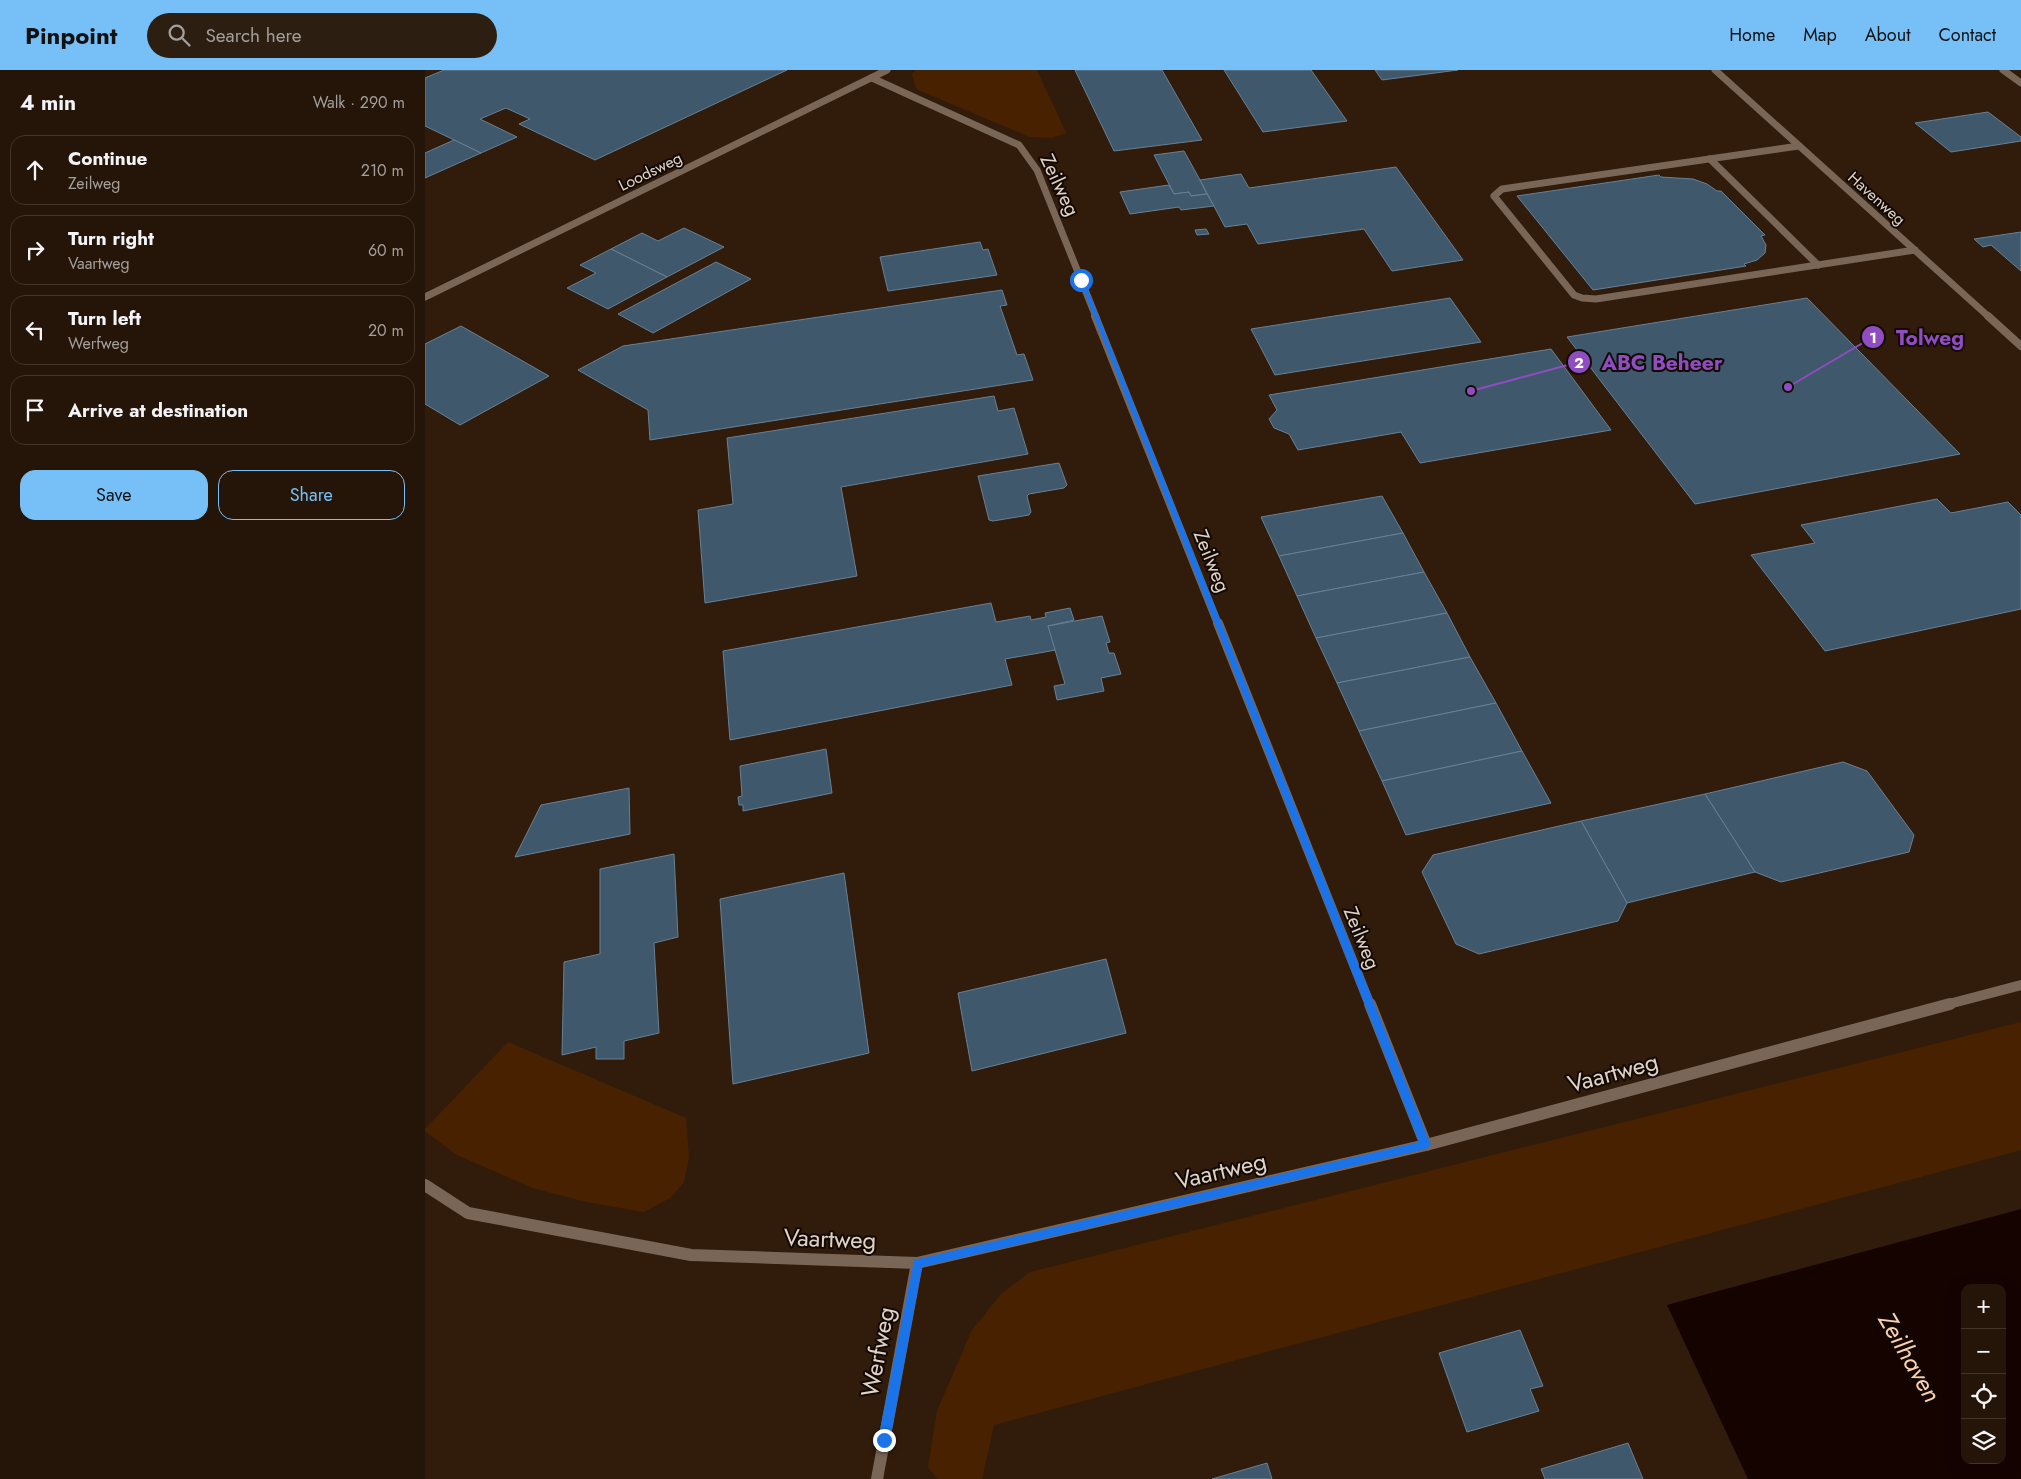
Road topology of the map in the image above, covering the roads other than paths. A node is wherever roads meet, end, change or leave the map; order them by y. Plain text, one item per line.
1 (887, 70) edge
2 (1715, 70) edge
3 (2003, 70) edge
4 (871, 78) junction
5 (2021, 83) edge
6 (1799, 146) junction
7 (1710, 159) junction
8 (1915, 250) junction
9 (1818, 265) junction
10 (425, 296) edge
11 (2021, 346) edge
12 (2021, 986) edge
13 (1426, 1145) junction
14 (425, 1185) edge
15 (917, 1263) junction
16 (877, 1479) edge

1 - 4 street, Loodsweg
2 - 6 street, Havenweg
3 - 5 street
4 - 10 street, Loodsweg
4 - 13 street, Zeilweg
6 - 7 street
6 - 8 street, Havenweg
7 - 9 street
7 - 9 street
8 - 9 street
8 - 11 street, Havenweg
12 - 13 street, Vaartweg
13 - 15 street, Vaartweg
14 - 15 street, Vaartweg
15 - 16 street, Werfweg

